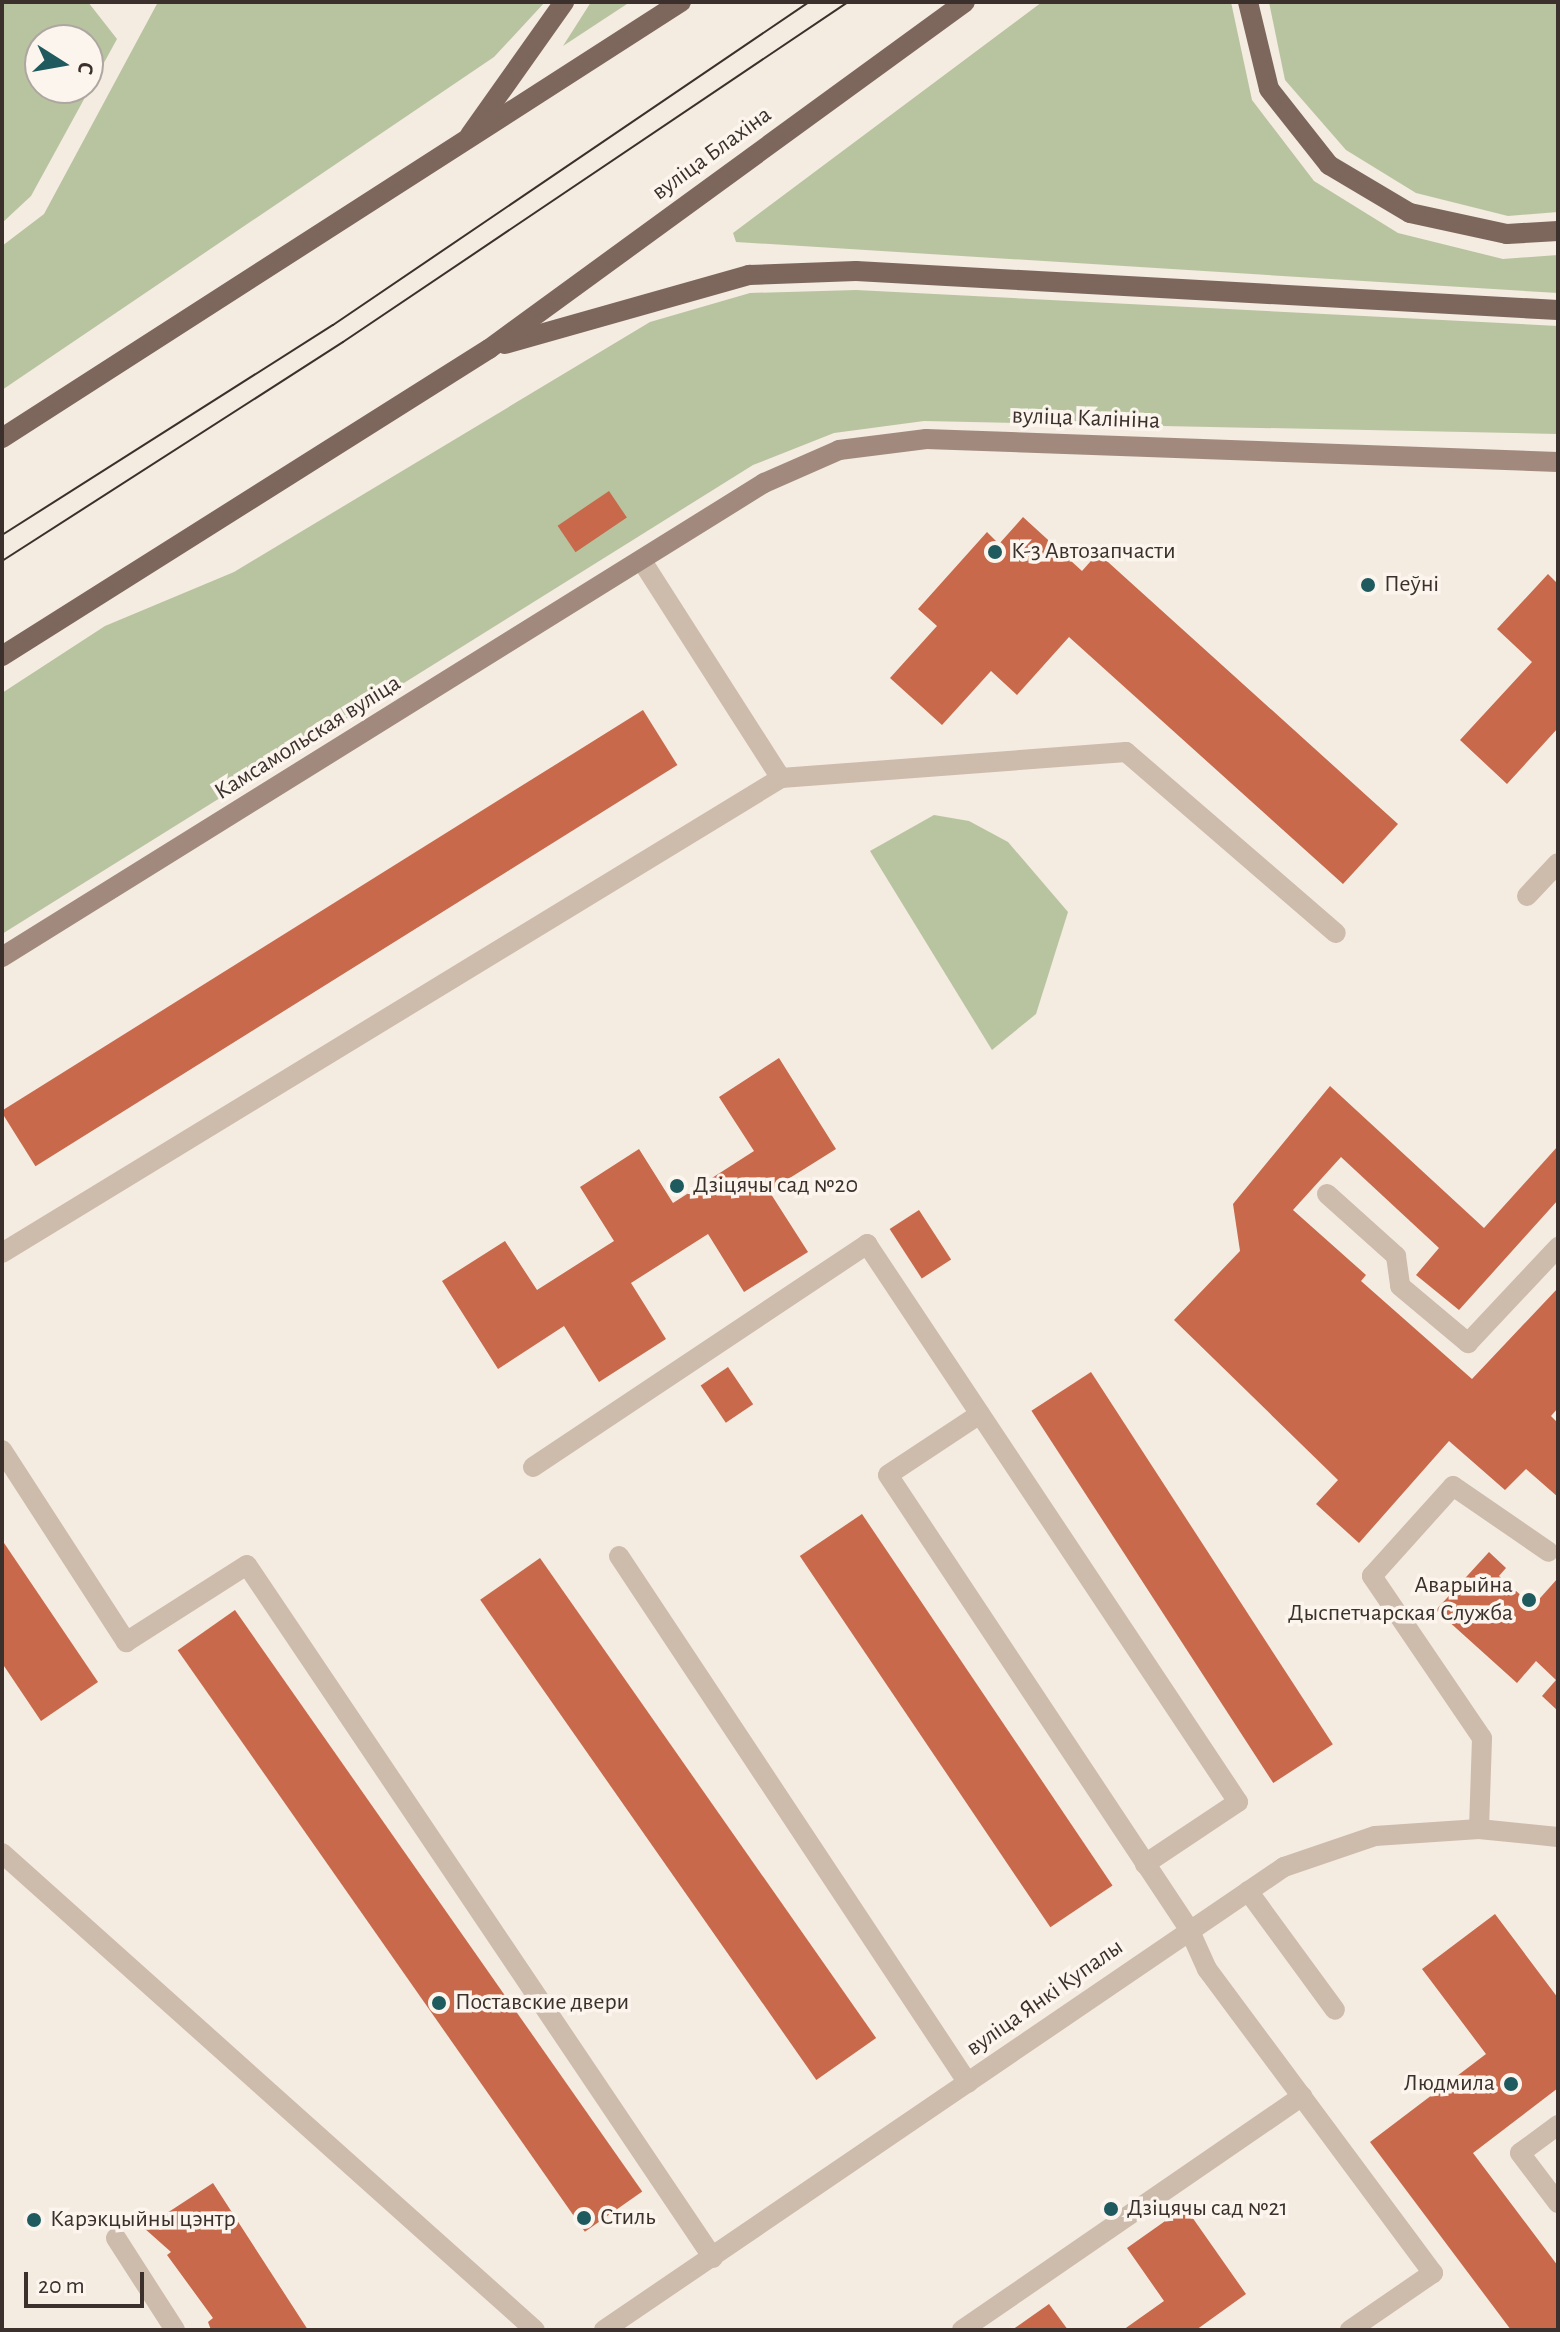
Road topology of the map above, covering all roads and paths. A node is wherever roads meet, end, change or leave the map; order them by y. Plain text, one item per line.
1 (564, 2) edge
2 (681, 2) edge
3 (965, 2) edge
4 (1248, 2) edge
5 (461, 148) junction
6 (1558, 231) edge
7 (1558, 310) edge
8 (489, 349) junction
9 (2, 438) edge
10 (1558, 462) edge
11 (642, 561) junction
12 (2, 656) edge
13 (781, 778) junction
14 (1558, 863) edge
15 (1527, 896) dead end
16 (1336, 933) dead end
17 (2, 957) edge
18 (1327, 1194) dead end
19 (1558, 1247) edge
20 (2, 1253) edge
21 (980, 1414) junction
22 (2, 1450) edge
23 (533, 1467) dead end
24 (1549, 1552) dead end
25 (619, 1556) dead end
26 (1479, 1829) junction
27 (1558, 1837) edge
28 (2, 1853) edge
29 (1145, 1864) junction
30 (1248, 1891) junction
31 (1189, 1929) junction
32 (1335, 2010) dead end
33 (968, 2083) junction
34 (1302, 2096) junction
35 (1558, 2125) edge
36 (1558, 2203) edge
37 (116, 2238) dead end
38 (713, 2258) junction
39 (175, 2330) edge
40 (535, 2330) edge
41 (604, 2330) edge
42 (962, 2330) edge
43 (1350, 2330) edge

1 - 5 main road
2 - 5 main road
3 - 8 main road, вуліца Блахіна
4 - 6 main road
5 - 9 main road
7 - 8 main road
8 - 12 main road
10 - 11 street, вуліца Калініна
11 - 13 street
11 - 17 street, Камсамольская вуліца
13 - 16 street
13 - 20 street
14 - 15 street
18 - 19 street
21 - 23 street
21 - 29 street
21 - 29 street
22 - 38 street
24 - 26 street
25 - 33 street
26 - 27 street, вуліца Янкі Купалы
26 - 30 street, вуліца Янкі Купалы
28 - 40 street
29 - 31 street
30 - 31 street, вуліца Янкі Купалы
30 - 32 street
31 - 33 street, вуліца Янкі Купалы
31 - 34 street
33 - 38 street, вуліца Янкі Купалы
34 - 42 street
34 - 43 street
35 - 36 street
37 - 39 street
38 - 41 street, вуліца Янкі Купалы

